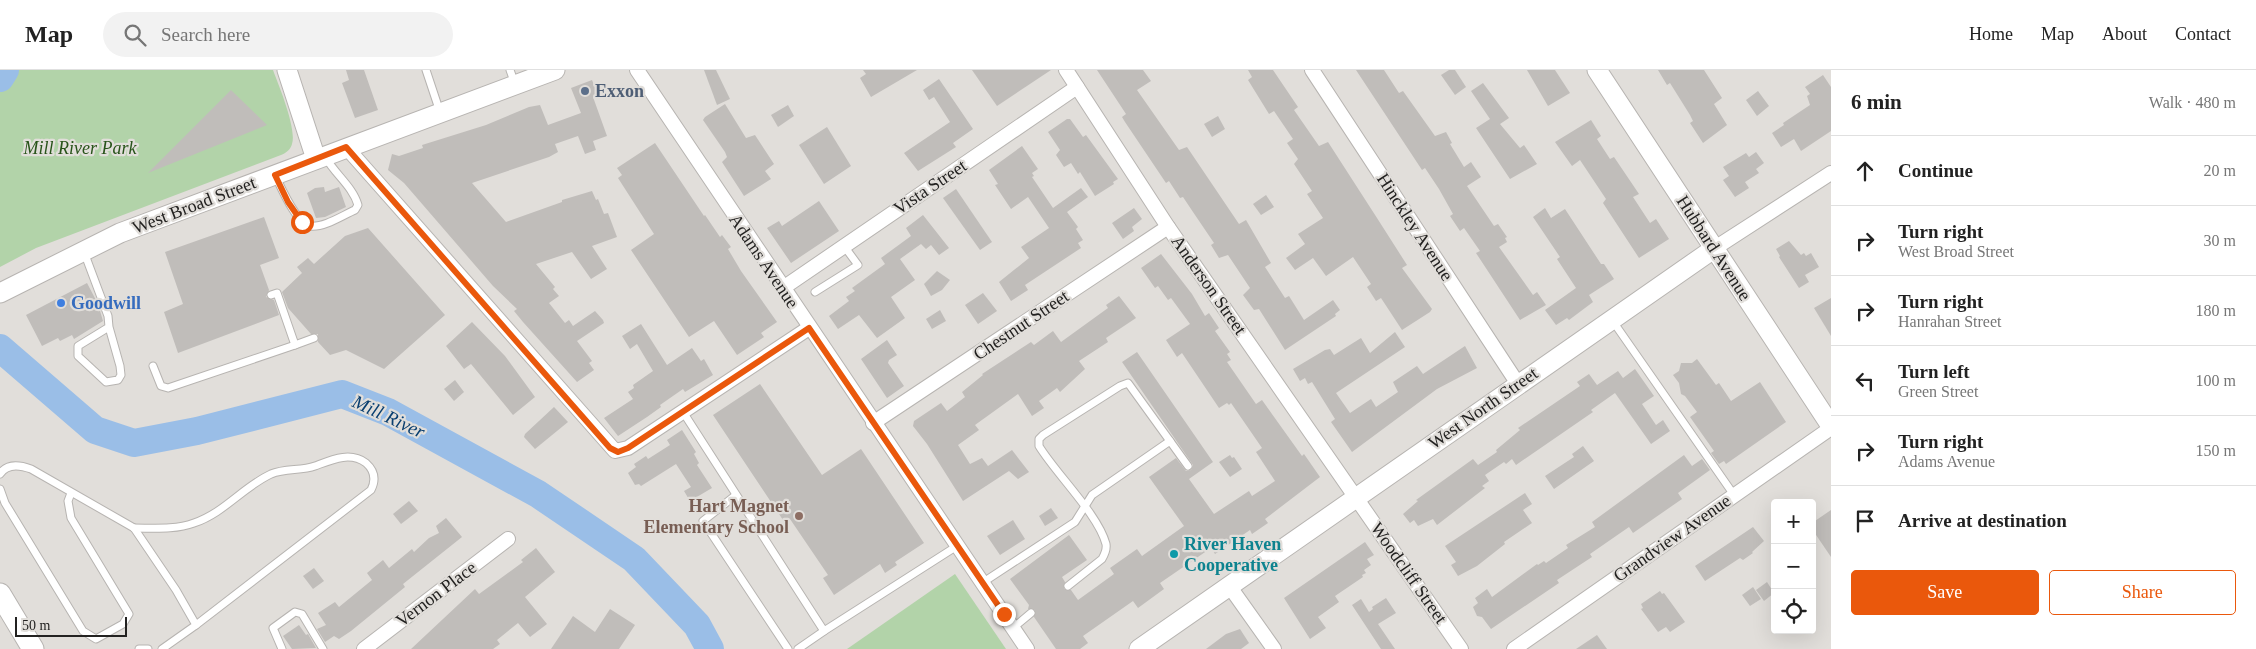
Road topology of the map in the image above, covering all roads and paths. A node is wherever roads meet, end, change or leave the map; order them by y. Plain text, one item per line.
1 (287, 70) edge
2 (426, 70) edge
3 (555, 70) edge
4 (637, 70) edge
5 (1066, 70) edge
6 (1312, 70) edge
7 (1597, 70) edge
8 (513, 77) edge
9 (1077, 88) junction
10 (440, 112) junction
11 (346, 147) junction
12 (320, 157) junction
13 (1831, 173) edge
14 (275, 175) junction
15 (1168, 226) junction
16 (844, 246) junction
17 (1715, 248) junction
18 (84, 251) junction
19 (783, 288) junction
20 (4, 291) edge
21 (816, 292) dead end
22 (271, 295) dead end
23 (1612, 320) junction
24 (109, 327) junction
25 (809, 328) junction
26 (314, 338) dead end
27 (294, 345) junction
28 (153, 366) dead end
29 (1518, 384) junction
30 (683, 412) junction
31 (873, 423) junction
32 (1831, 427) edge
33 (1170, 441) junction
34 (1188, 466) dead end
35 (0, 474) edge
36 (0, 489) edge
37 (71, 493) junction
38 (736, 495) junction
39 (1734, 495) junction
40 (1356, 496) junction
41 (1085, 507) junction
42 (134, 528) junction
43 (508, 539) dead end
44 (957, 546) junction
45 (982, 583) junction
46 (1068, 586) dead end
47 (1230, 587) junction
48 (0, 594) edge
49 (1031, 613) dead end
50 (196, 625) junction
51 (1013, 628) junction
52 (824, 631) junction
53 (33, 649) edge
54 (139, 649) edge
55 (148, 649) edge
56 (162, 649) edge
57 (282, 649) edge
58 (323, 649) edge
59 (364, 649) edge
60 (788, 649) edge
61 (798, 649) edge
62 (1027, 649) edge
63 (1139, 649) edge
64 (1274, 649) edge
65 (1461, 649) edge
66 (1514, 649) edge

1 - 12 street
2 - 10 lane
3 - 8 street, West Broad Street
4 - 19 street, Adams Avenue
5 - 9 street, Anderson Street
6 - 29 street, Hinckley Avenue
7 - 17 street, Hubbard Avenue
8 - 10 street, West Broad Street
9 - 15 street, Anderson Street
9 - 16 street, Vista Street
10 - 11 street, West Broad Street
11 - 12 street, West Broad Street
11 - 30 street
12 - 14 street, West Broad Street
12 - 14 lane
13 - 17 street, West North Street
14 - 18 street, West Broad Street
15 - 31 street, Chestnut Street
15 - 40 street, Anderson Street
16 - 19 street, Vista Street
16 - 21 lane
17 - 23 street, West North Street
17 - 32 street, Hubbard Avenue
18 - 20 street, West Broad Street
18 - 24 lane
19 - 25 street, Adams Avenue
22 - 27 lane
23 - 29 street, West North Street
23 - 39 lane
24 - 24 lane
25 - 30 street
25 - 31 street, Adams Avenue
26 - 27 lane
27 - 28 lane
29 - 40 street, West North Street
30 - 38 lane
31 - 44 street, Adams Avenue
32 - 39 street, Grandview Avenue
33 - 34 lane
33 - 41 lane
33 - 41 lane
35 - 37 lane
36 - 37 lane
37 - 42 lane
38 - 52 lane
38 - 60 lane
39 - 66 street, Grandview Avenue
40 - 47 street, West North Street
40 - 65 street, Woodcliff Street
41 - 45 lane
41 - 46 lane
42 - 50 lane
42 - 50 lane
43 - 59 street, Vernon Place
44 - 45 street, Adams Avenue
44 - 52 lane
45 - 51 street, Adams Avenue
47 - 63 street, West North Street
47 - 64 street
48 - 53 main road
49 - 51 lane
50 - 56 lane
51 - 62 street, Adams Avenue
52 - 61 lane
54 - 55 lane
57 - 58 lane

